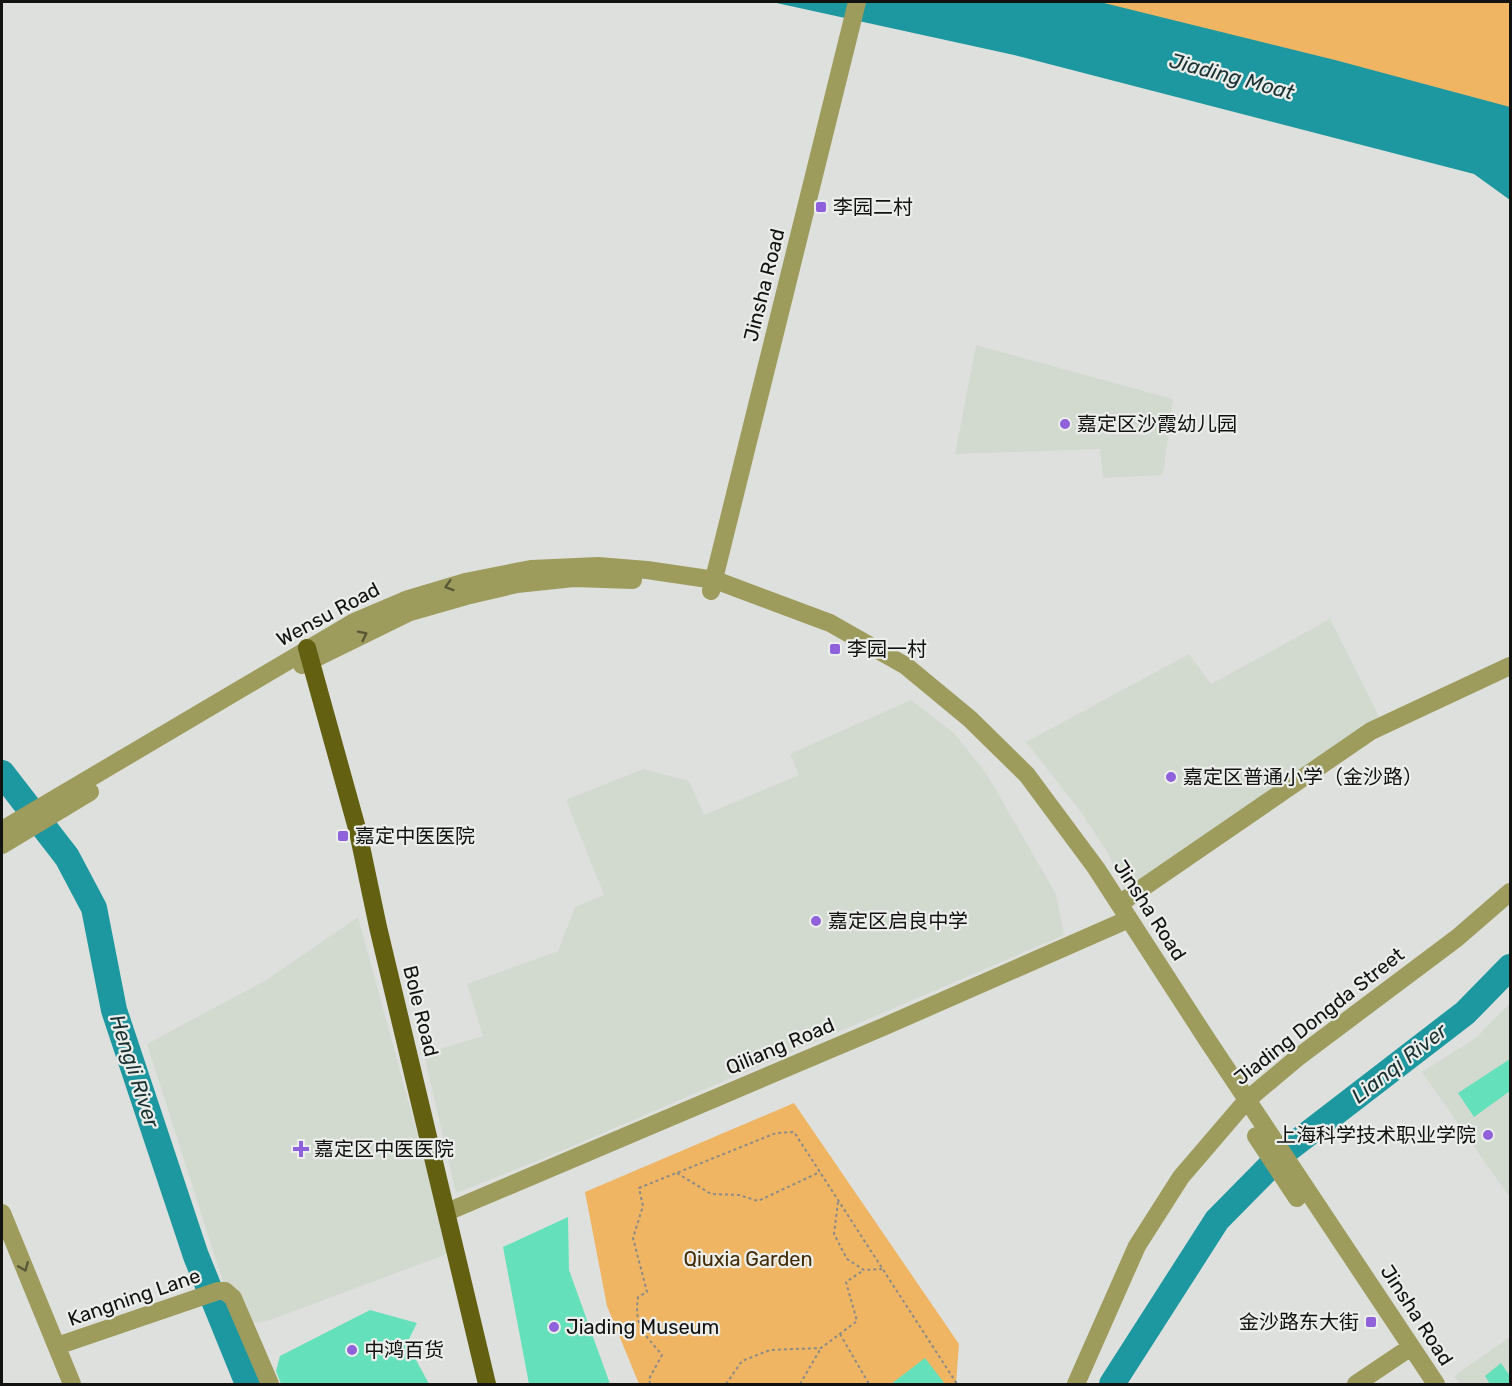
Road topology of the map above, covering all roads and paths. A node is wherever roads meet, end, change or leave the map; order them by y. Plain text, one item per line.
1 (857, 2) edge
2 (713, 586) junction
3 (309, 654) junction
4 (1510, 666) edge
5 (12, 828) edge
6 (2, 845) edge
7 (1510, 892) edge
8 (1124, 915) junction
9 (1242, 1105) junction
10 (820, 1172) junction
11 (677, 1173) junction
12 (838, 1200) junction
13 (447, 1212) junction
14 (2, 1213) edge
15 (882, 1269) junction
16 (864, 1270) junction
17 (840, 1334) junction
18 (57, 1347) junction
19 (821, 1348) junction
20 (1406, 1351) junction
21 (72, 1384) edge
22 (270, 1384) edge
23 (487, 1384) edge
24 (650, 1384) edge
25 (726, 1384) edge
26 (800, 1384) edge
27 (870, 1384) edge
28 (957, 1384) edge
29 (1076, 1384) edge
30 (1356, 1384) edge
31 (1422, 1384) edge
32 (1436, 1384) edge

1 - 2 street, Jinsha Road
2 - 3 street
2 - 8 street, Jinsha Road
3 - 5 street
3 - 13 main road, Bole Road
4 - 8 street, Qiliang Road
5 - 6 street
7 - 9 street, Jiading Dongda Street
8 - 9 street, Jinsha Road
8 - 13 street, Qiliang Road
9 - 20 street
9 - 20 street, Jinsha Road
9 - 29 street, Jiading Dongda Street
10 - 11 path
10 - 11 path
10 - 12 path
11 - 24 path
12 - 15 path
12 - 16 path
13 - 23 main road, Bole Road
14 -> 18 street
15 - 16 path
15 - 28 path
16 - 17 path
17 - 19 path
17 - 27 path
18 - 21 street
18 - 22 street, Kangning Lane
19 - 25 path
19 - 26 path
20 - 30 street
20 - 31 street
20 - 32 street, Jinsha Road

